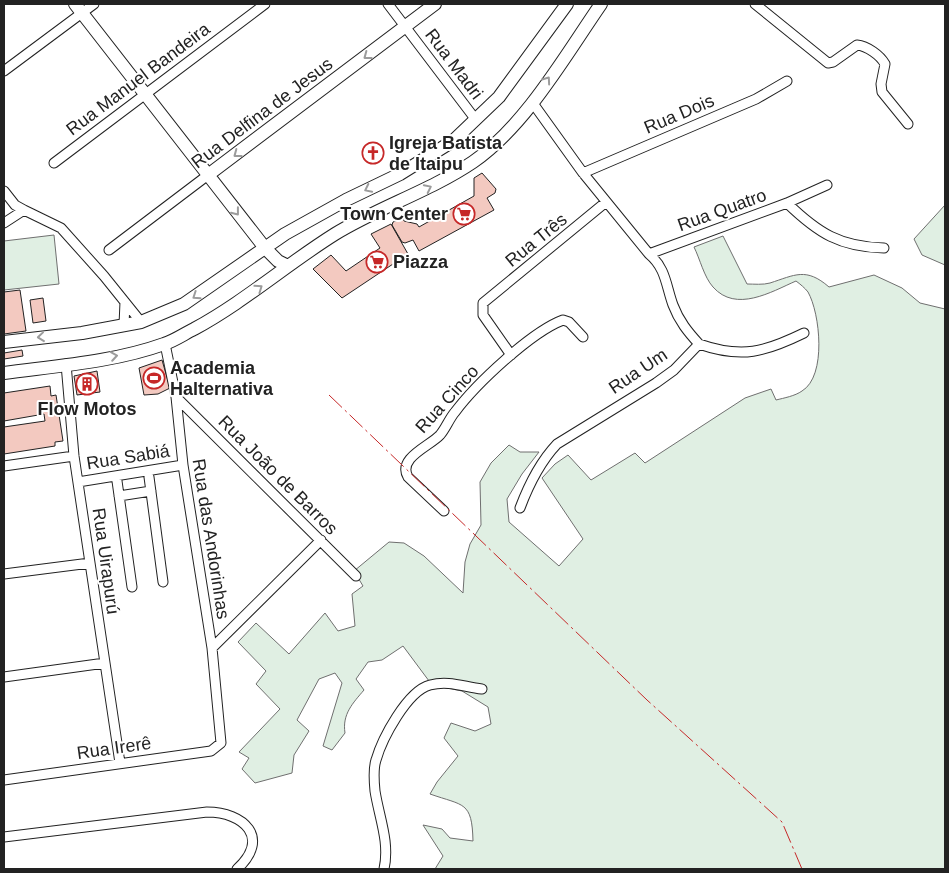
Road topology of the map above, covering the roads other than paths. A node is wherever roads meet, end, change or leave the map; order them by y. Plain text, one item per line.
1 (94, 4) edge
2 (265, 4) edge
3 (388, 4) edge
4 (435, 4) edge
5 (567, 4) edge
6 (601, 4) edge
7 (755, 4) edge
8 (79, 8) edge
9 (406, 27) junction
10 (4, 71) edge
11 (787, 81) dead end
12 (146, 95) junction
13 (532, 102) junction
14 (476, 120) junction
15 (908, 124) dead end
16 (54, 163) dead end
17 (583, 173) junction
18 (208, 175) junction
19 (827, 185) dead end
20 (4, 191) edge
21 (606, 202) junction
22 (787, 203) junction
23 (24, 210) junction
24 (4, 223) edge
25 (265, 248) junction
26 (884, 248) dead end
27 (109, 250) dead end
28 (650, 254) junction
29 (288, 266) junction
30 (125, 302) junction
31 (141, 322) junction
32 (124, 325) junction
33 (804, 333) dead end
34 (584, 337) dead end
35 (4, 342) edge
36 (165, 344) junction
37 (699, 344) junction
38 (511, 355) junction
39 (66, 364) junction
40 (4, 373) edge
41 (176, 398) junction
42 (74, 456) junction
43 (183, 465) junction
44 (4, 466) edge
45 (149, 477) dead end
46 (117, 481) dead end
47 (78, 482) junction
48 (151, 491) junction
49 (119, 496) junction
50 (520, 508) dead end
51 (444, 511) dead end
52 (321, 540) junction
53 (90, 563) junction
54 (4, 574) edge
55 (356, 576) dead end
56 (163, 582) dead end
57 (132, 587) dead end
58 (212, 648) junction
59 (105, 663) junction
60 (4, 677) edge
61 (482, 689) dead end
62 (222, 739) joint
63 (120, 763) junction
64 (4, 780) edge
65 (4, 837) edge
66 (237, 869) edge
67 (384, 869) edge

1 - 8 street
2 - 12 street, Rua Manuel Bandeira
3 - 9 street, Rua Madri
4 - 9 main road, Rua Delfina de Jesus
5 - 14 main road
13 -> 6 main road
7 - 15 street
8 - 10 street
8 - 12 main road
9 - 14 street, Rua Madri
9 -> 18 main road, Rua Delfina de Jesus
11 - 17 street, Rua Dois
12 - 16 street, Rua Manuel Bandeira
12 - 18 main road
13 - 17 street
29 -> 13 main road
14 -> 25 main road
17 - 21 street
18 -> 25 main road
18 - 27 street, Rua Delfina de Jesus
19 - 22 street
20 - 23 street
21 - 28 street
21 - 38 street, Rua Três
22 - 26 street, Rua Quatro
22 - 28 street, Rua Quatro
23 - 24 street
23 - 30 street
25 - 29 main road
25 -> 31 main road
28 - 37 street
36 -> 29 main road
30 - 31 street
30 - 32 street
31 - 32 main road
32 -> 35 main road
33 - 37 street
34 - 38 street
39 -> 36 main road
36 - 41 street, Rua das Andorinhas
37 - 50 street, Rua Um
38 - 51 street, Rua Cinco
39 - 40 main road
39 - 42 street, Rua Uirapurú
41 - 43 street, Rua das Andorinhas
41 - 52 street, Rua João de Barros
42 - 44 street
42 - 47 street, Rua Uirapurú
43 - 47 street, Rua Sabiá
43 - 58 street, Rua das Andorinhas
45 - 48 street
46 - 49 street
47 - 53 street, Rua Uirapurú
48 - 49 street
48 - 56 street
49 - 57 street
52 - 55 street, Rua João de Barros
52 - 58 street
53 - 54 street
53 - 59 street, Rua Uirapurú
58 - 62 street, Rua das Andorinhas
59 - 60 street
59 - 63 street, Rua Uirapurú
61 - 67 street
62 - 63 street, Rua Irerê
63 - 64 street, Rua Irerê
65 - 66 street

